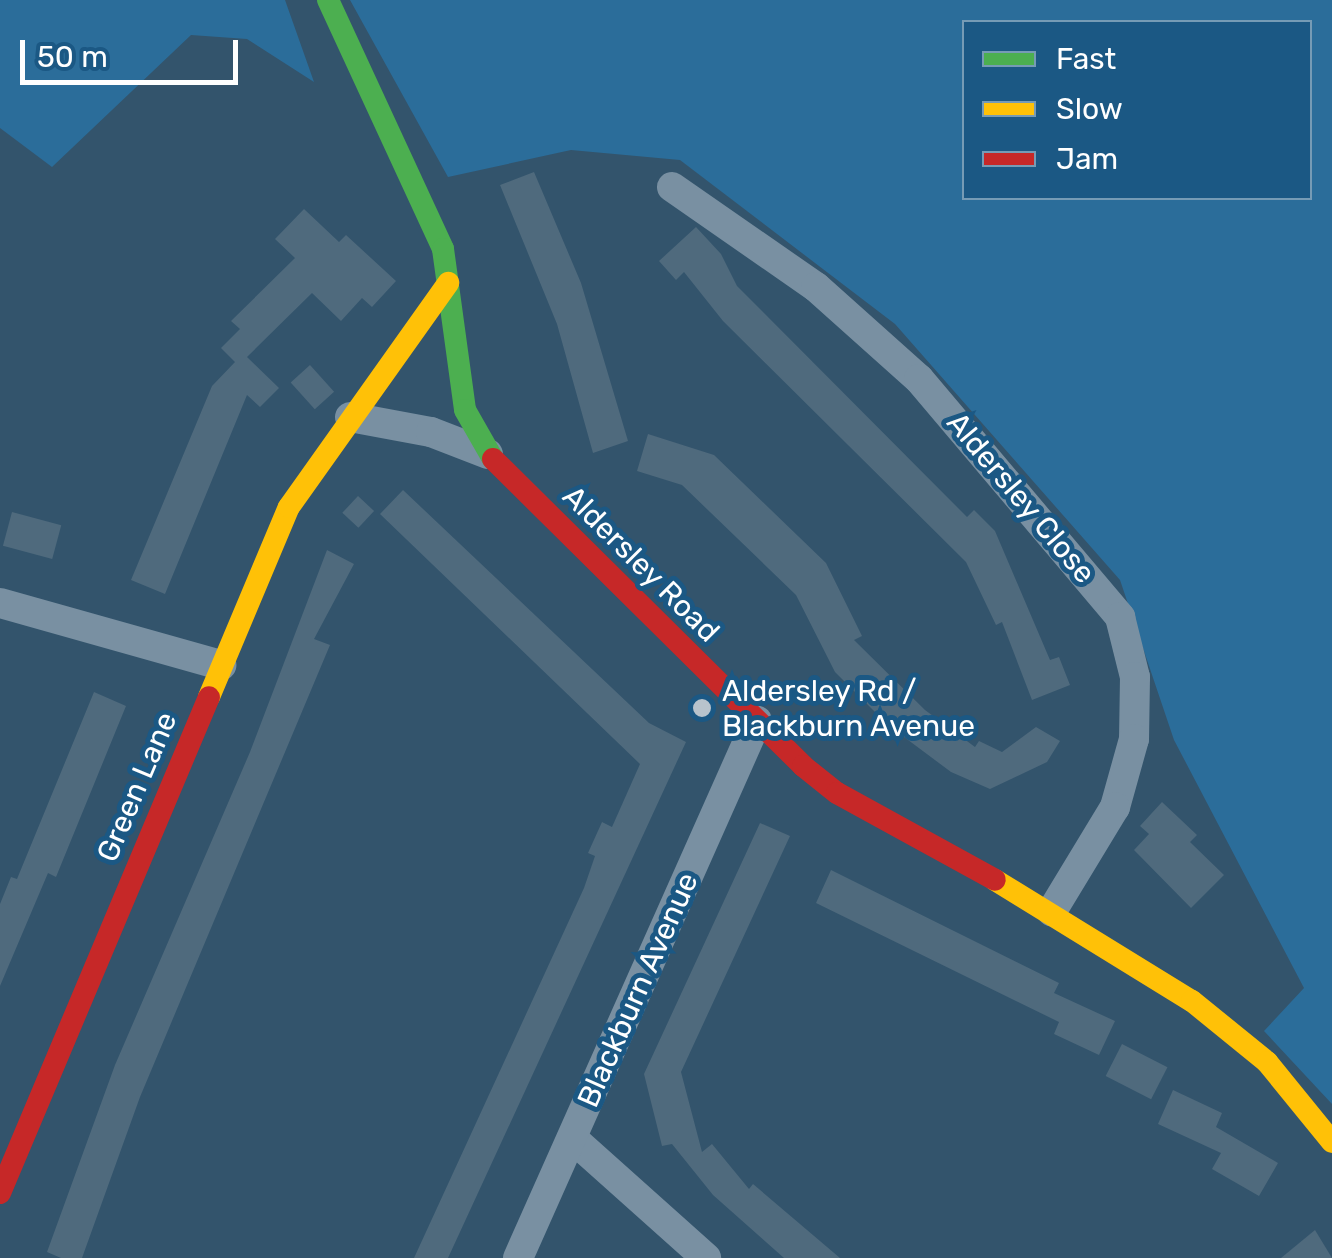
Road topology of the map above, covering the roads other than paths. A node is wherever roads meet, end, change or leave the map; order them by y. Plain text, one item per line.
1 (328, 0) edge
2 (672, 187) dead end
3 (448, 284) junction
4 (350, 417) junction
5 (488, 454) junction
6 (0, 602) edge
7 (221, 664) junction
8 (757, 721) junction
9 (1052, 911) junction
10 (572, 1138) junction
11 (1332, 1142) edge
12 (0, 1192) edge
13 (518, 1258) edge
14 (706, 1258) edge

1 - 3 street, Aldersley Road
2 - 9 street, Aldersley Close
3 - 4 street, Green Lane
3 - 5 street, Aldersley Road
4 - 5 street
4 - 7 street, Green Lane
5 - 8 street, Aldersley Road
6 - 7 street
7 - 12 street, Green Lane
8 - 9 street, Aldersley Road
8 - 10 street, Blackburn Avenue
9 - 11 street, Aldersley Road
10 - 13 street, Blackburn Avenue
10 - 14 street

